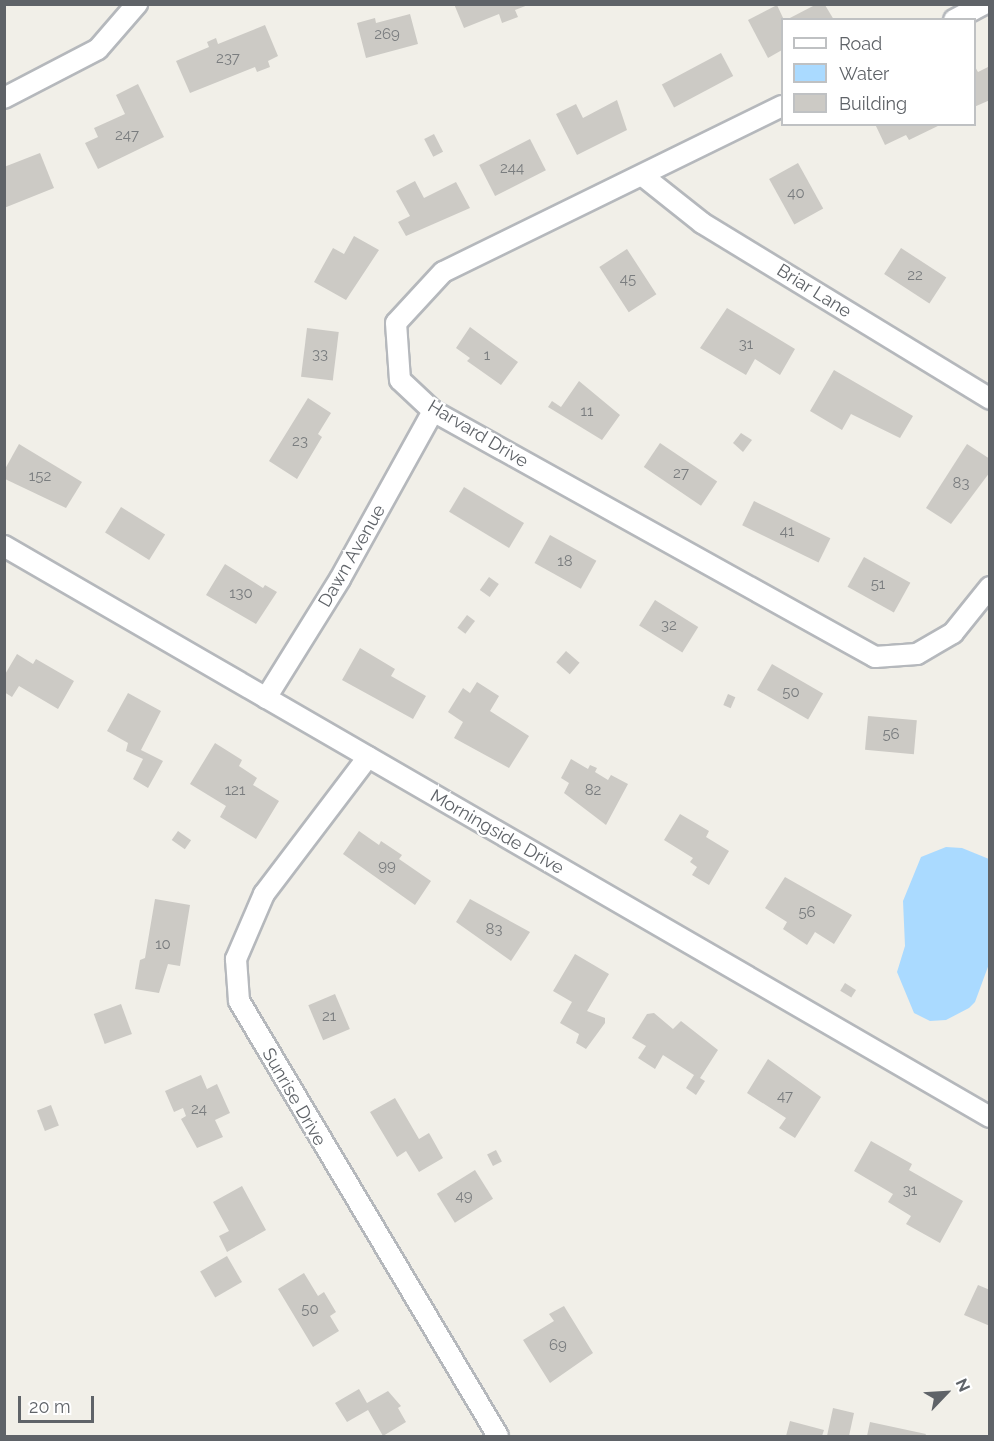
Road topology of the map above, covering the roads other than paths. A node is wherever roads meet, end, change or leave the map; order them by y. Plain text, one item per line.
1 (137, 4) edge
2 (984, 4) edge
3 (958, 18) edge
4 (4, 98) edge
5 (781, 107) edge
6 (643, 176) junction
7 (990, 399) edge
8 (433, 411) junction
9 (4, 546) edge
10 (990, 586) edge
11 (266, 698) junction
12 (368, 757) junction
13 (990, 1117) edge
14 (498, 1437) edge

1 - 4 street
2 - 3 street
5 - 6 street, Harvard Drive
6 - 7 street, Briar Lane
6 - 8 street, Harvard Drive
8 - 10 street, Harvard Drive
8 - 11 street, Dawn Avenue
9 - 11 street, Morningside Drive
11 - 12 street, Morningside Drive
12 - 13 street, Morningside Drive
12 - 14 street, Sunrise Drive

